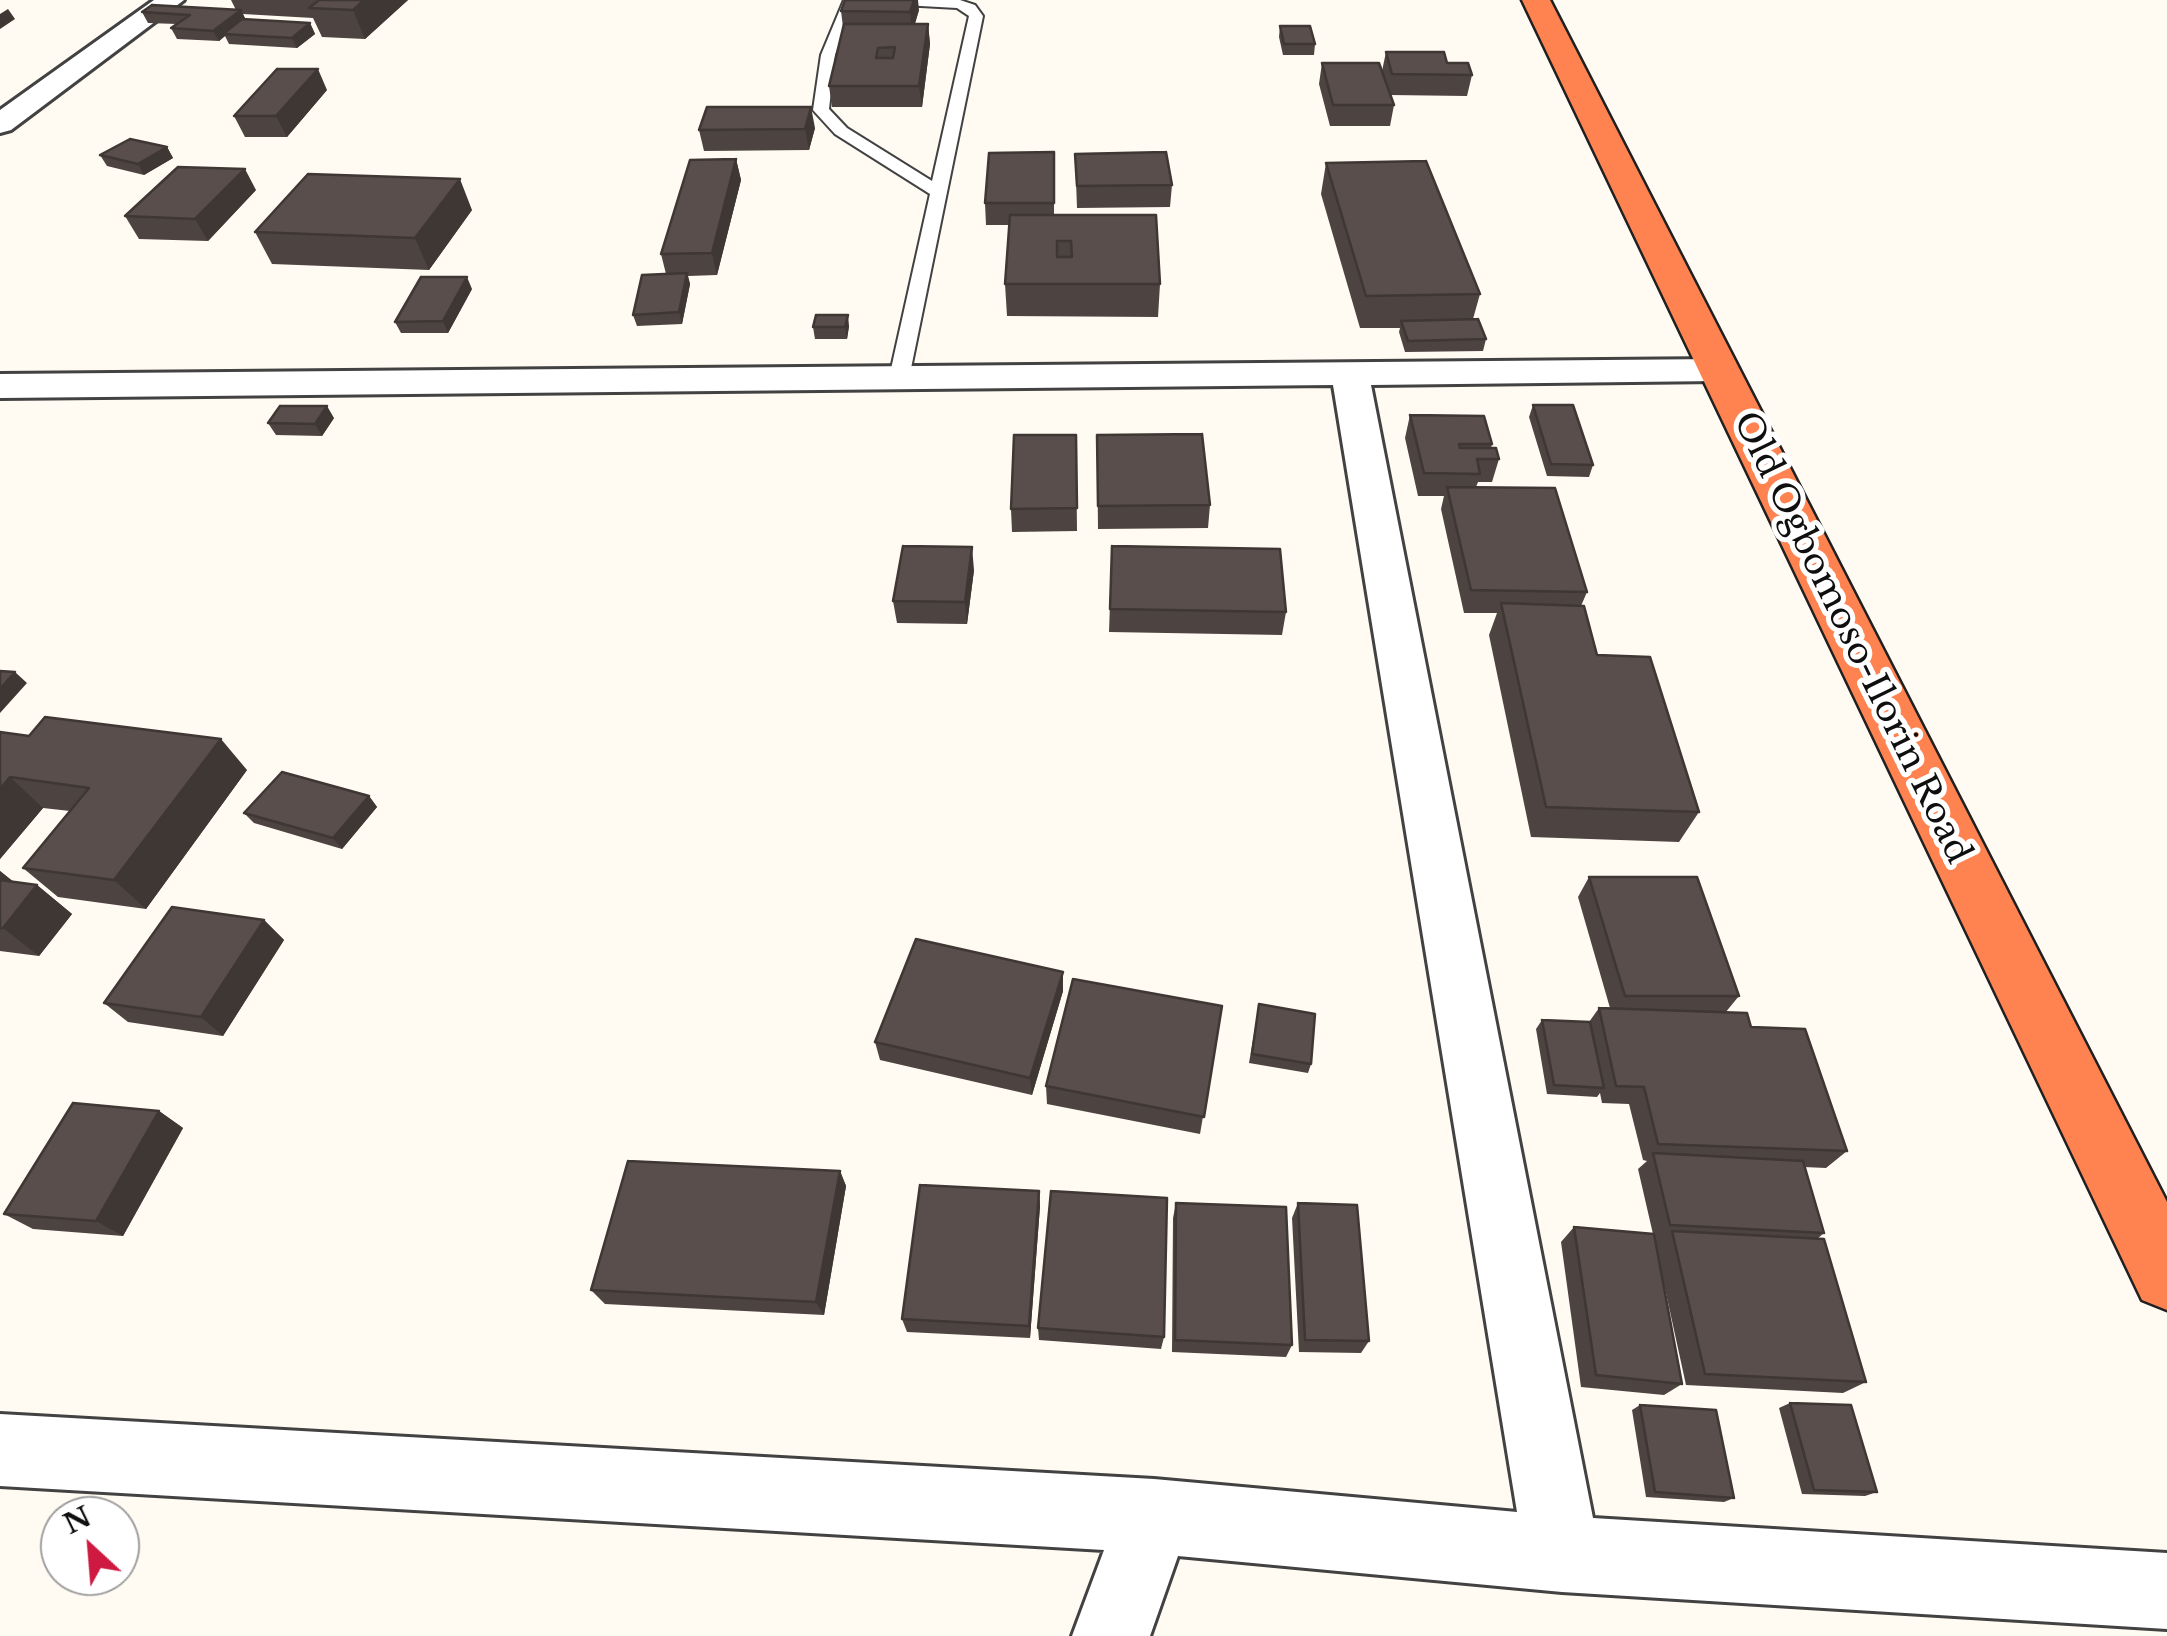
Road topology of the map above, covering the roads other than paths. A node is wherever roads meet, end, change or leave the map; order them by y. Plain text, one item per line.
1 (171, 0) edge
2 (865, 0) edge
3 (1536, 0) edge
4 (0, 124) edge
5 (938, 192) junction
6 (1718, 370) junction
7 (1350, 374) junction
8 (899, 378) junction
9 (0, 386) edge
10 (2167, 1275) edge
11 (0, 1450) edge
12 (1154, 1516) junction
13 (1562, 1554) junction
14 (2167, 1591) edge
15 (1111, 1636) edge

1 - 4 street
2 - 5 lane
2 - 5 lane
3 - 6 highway, Old Ogbomoso-Ilorin Road
5 - 8 lane
6 - 7 street
6 - 10 highway, Old Ogbomoso-Ilorin Road
7 - 8 street
7 - 13 street
8 - 9 street
11 - 12 street
12 - 13 street
12 - 15 street
13 - 14 street

